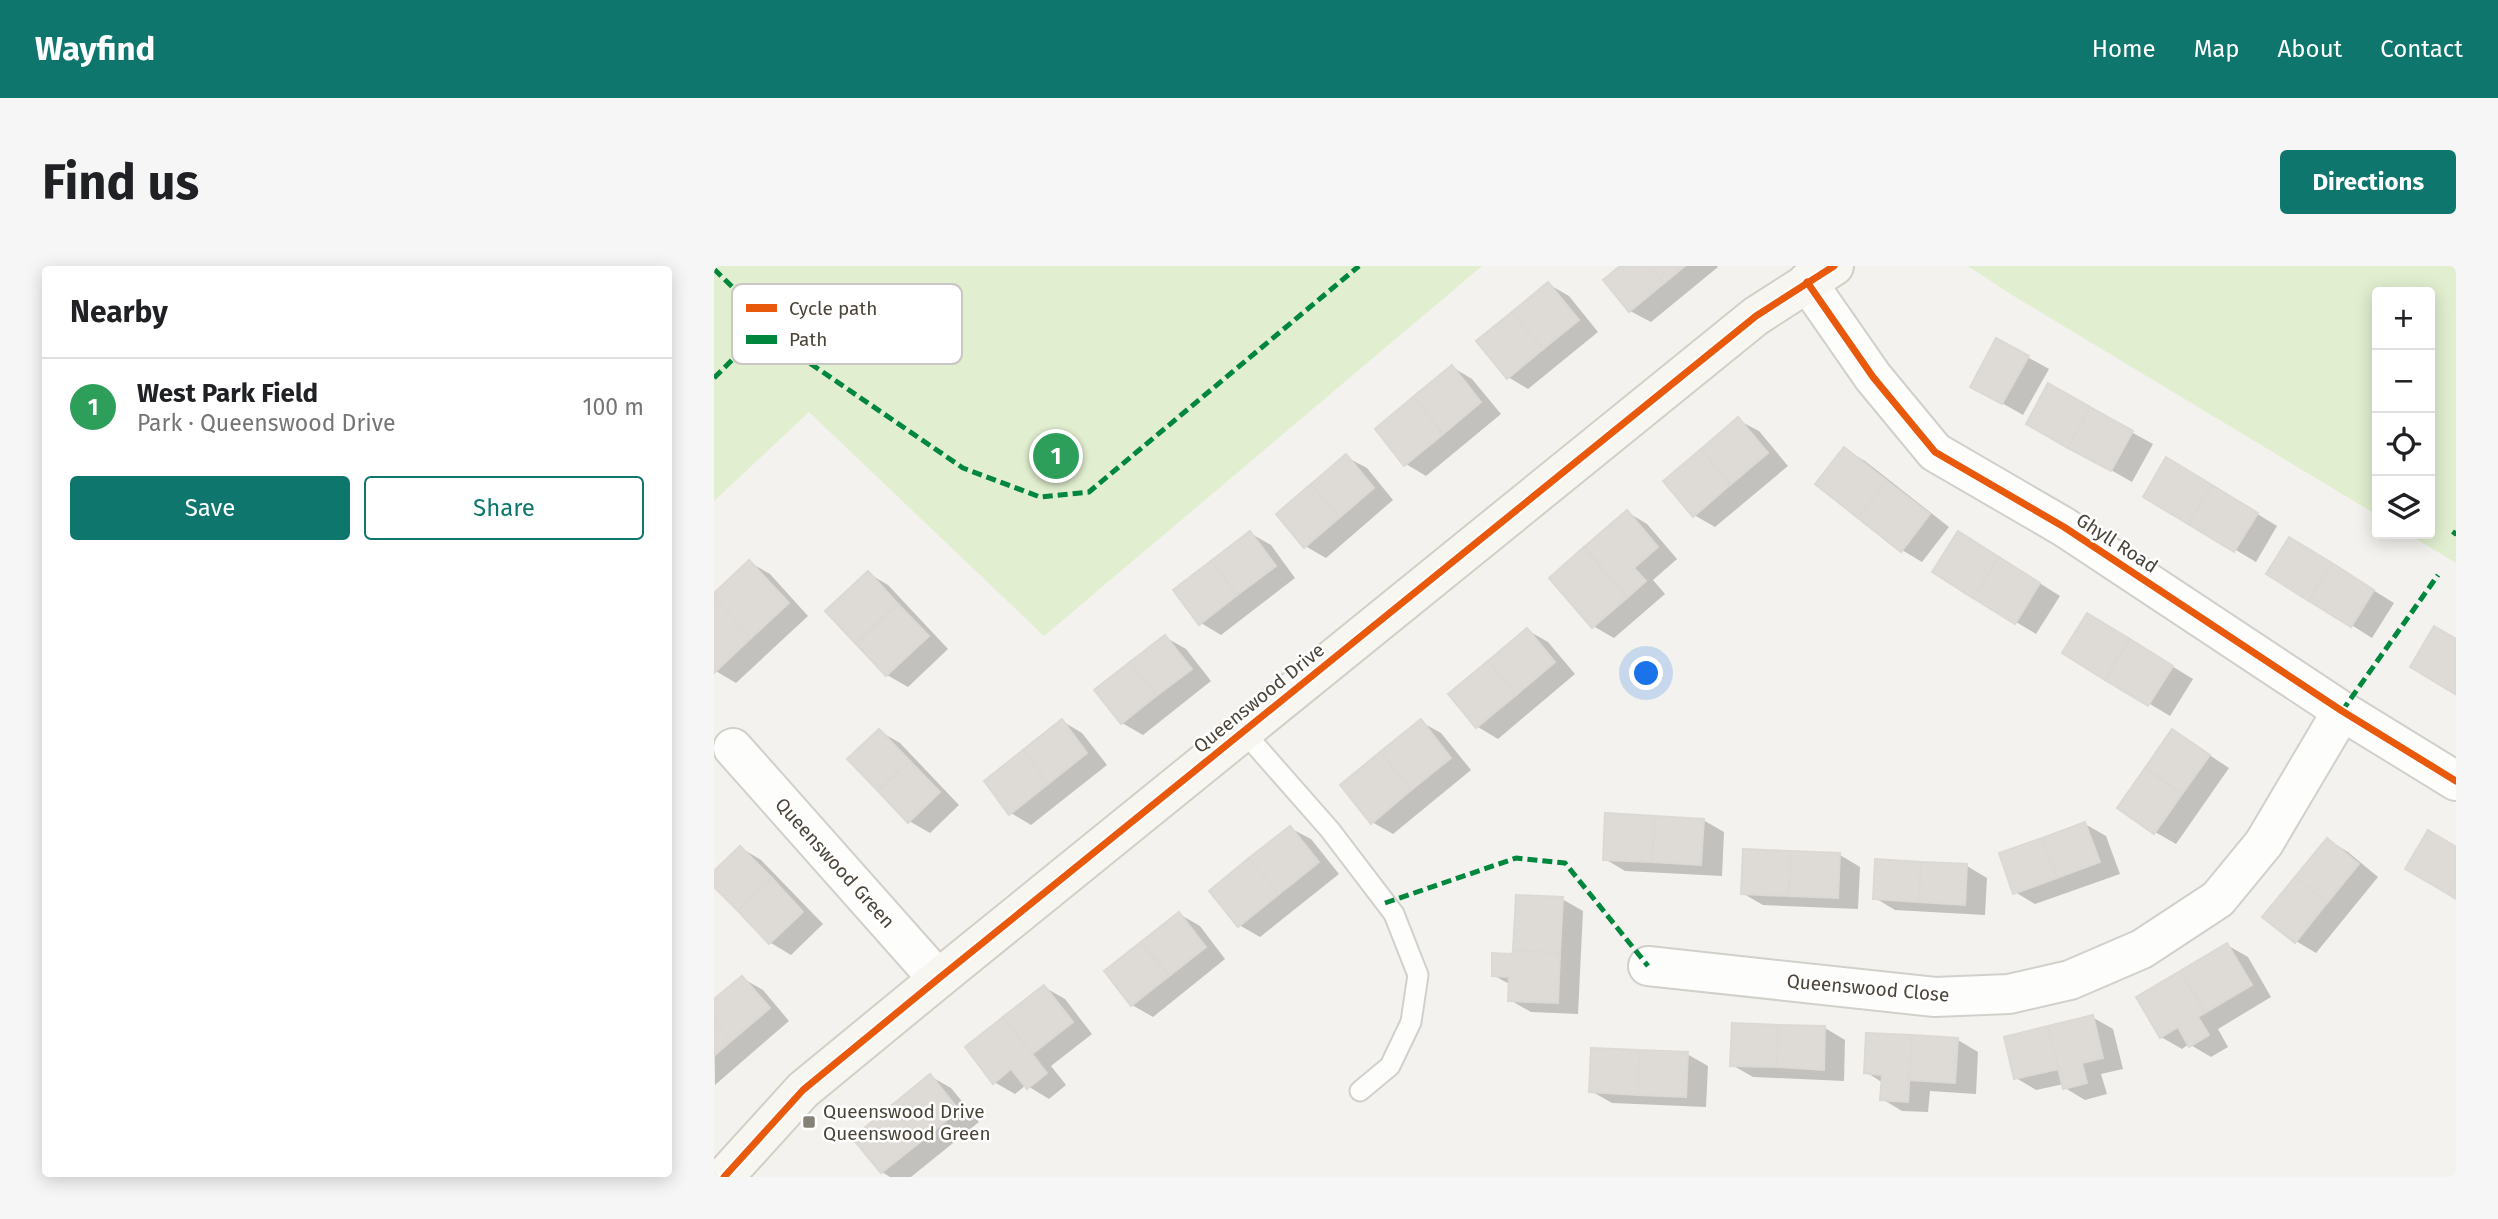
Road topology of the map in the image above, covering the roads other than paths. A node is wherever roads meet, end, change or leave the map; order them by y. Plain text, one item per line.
1 (1821, 274) edge
2 (2342, 711) junction
3 (1243, 731) junction
4 (733, 748) dead end
5 (2456, 781) edge
6 (1648, 966) dead end
7 (938, 978) junction
8 (1360, 1091) dead end
9 (724, 1177) edge

1 - 2 street, Ghyll Road
1 - 3 street, Queenswood Drive
2 - 5 street, Ghyll Road
2 - 6 street, Queenswood Close
3 - 7 street, Queenswood Drive
3 - 8 lane
4 - 7 street, Queenswood Green
7 - 9 street, Queenswood Drive

